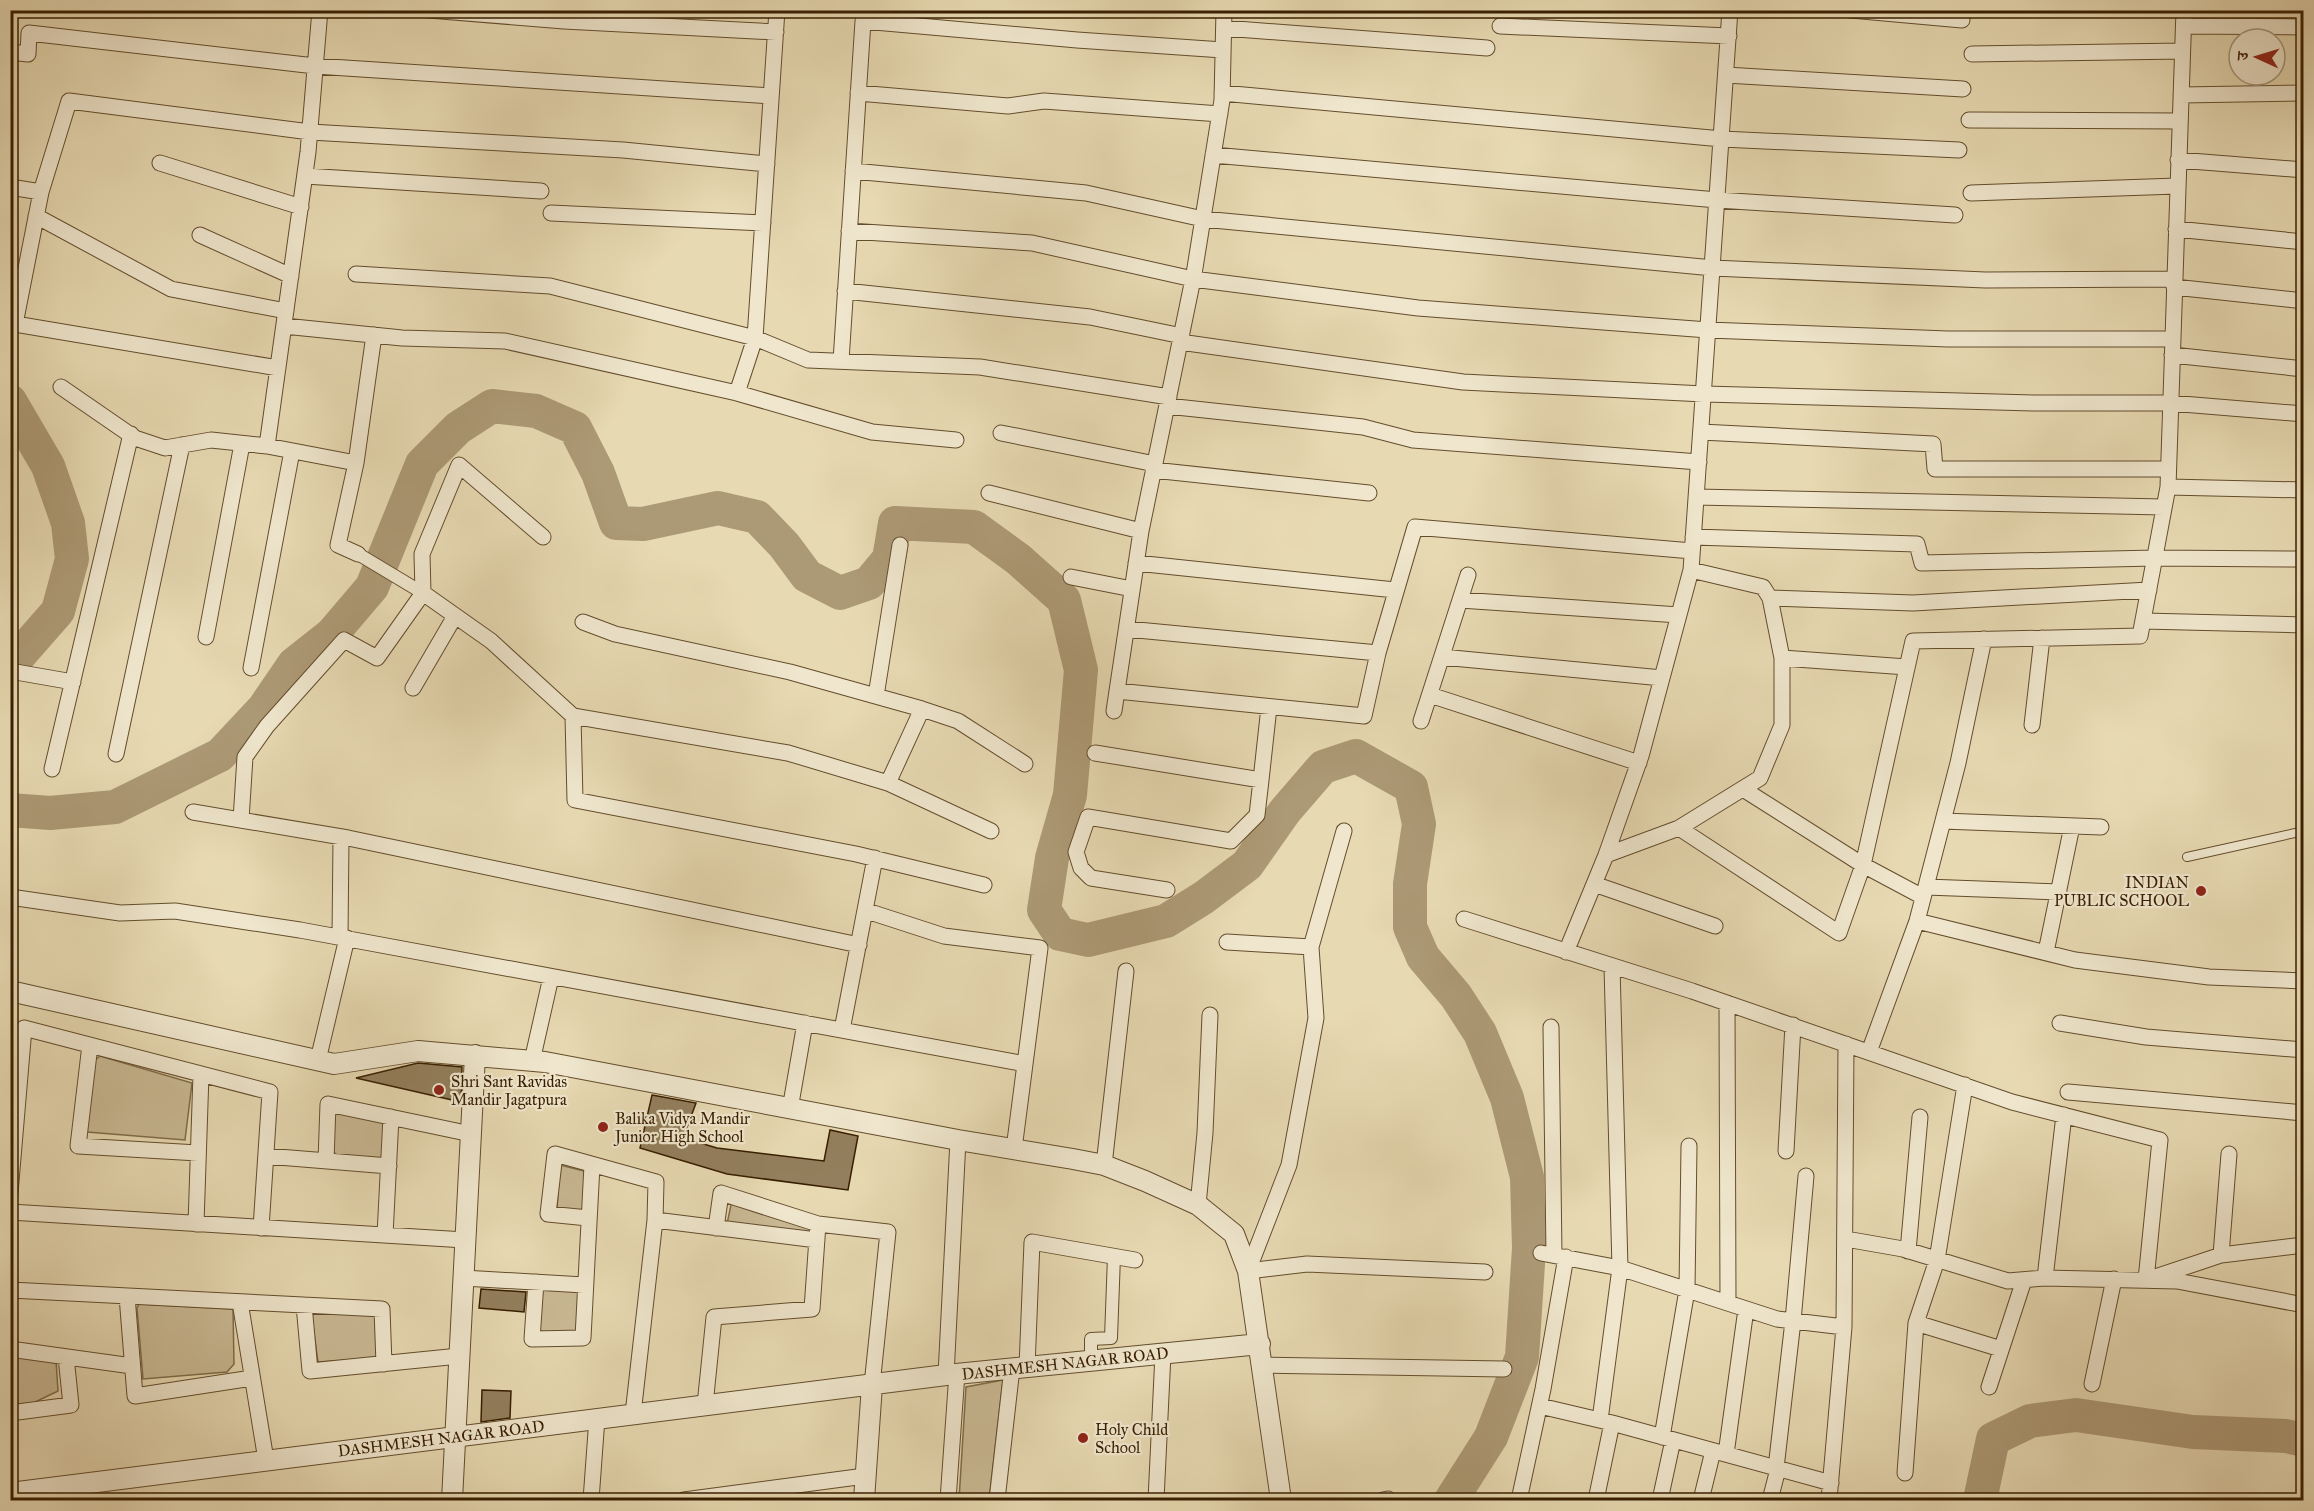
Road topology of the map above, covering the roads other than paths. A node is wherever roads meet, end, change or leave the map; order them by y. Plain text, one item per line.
1 (320, 10) edge
2 (429, 10) edge
3 (777, 10) edge
4 (1209, 10) edge
5 (1730, 10) edge
6 (1851, 10) edge
7 (2184, 10) edge
8 (1224, 11) edge
9 (1962, 20) dead end
10 (1500, 26) dead end
11 (2184, 26) junction
12 (2304, 27) edge
13 (1224, 28) junction
14 (776, 32) junction
15 (1729, 36) junction
16 (1487, 48) dead end
17 (1223, 50) junction
18 (2182, 51) junction
19 (10, 52) edge
20 (1972, 54) dead end
21 (315, 66) junction
22 (1726, 75) junction
23 (1964, 89) dead end
24 (858, 93) junction
25 (1222, 93) junction
26 (2304, 93) edge
27 (2181, 95) junction
28 (771, 96) junction
29 (1220, 114) junction
30 (1969, 120) dead end
31 (2180, 121) junction
32 (310, 132) junction
33 (1722, 139) junction
34 (1959, 150) dead end
35 (1214, 155) junction
36 (2178, 160) junction
37 (160, 163) dead end
38 (767, 164) junction
39 (2304, 170) edge
40 (853, 171) junction
41 (305, 176) junction
42 (2177, 186) junction
43 (10, 187) edge
44 (541, 191) dead end
45 (41, 192) junction
46 (1971, 193) dead end
47 (1717, 200) junction
48 (300, 207) junction
49 (551, 213) dead end
50 (1955, 214) dead end
51 (36, 216) junction
52 (1203, 219) junction
53 (763, 223) junction
54 (2176, 229) junction
55 (849, 231) junction
56 (200, 235) dead end
57 (2304, 242) edge
58 (1713, 268) junction
59 (356, 274) dead end
60 (291, 276) junction
61 (1194, 279) junction
62 (2174, 283) junction
63 (845, 291) junction
64 (2304, 302) edge
65 (285, 319) junction
66 (1708, 330) junction
67 (374, 335) junction
68 (755, 338) junction
69 (1181, 339) junction
70 (2172, 339) junction
71 (2172, 355) junction
72 (841, 361) junction
73 (278, 368) junction
74 (2304, 369) edge
75 (61, 387) dead end
76 (737, 393) junction
77 (1704, 393) junction
78 (1168, 401) junction
79 (2170, 403) junction
80 (2304, 414) edge
81 (1701, 432) junction
82 (1001, 433) dead end
83 (131, 434) junction
84 (956, 440) dead end
85 (242, 444) junction
86 (182, 445) junction
87 (267, 446) junction
88 (292, 451) junction
89 (1699, 462) junction
90 (356, 463) junction
91 (1154, 467) junction
92 (2168, 469) junction
93 (2168, 487) junction
94 (2304, 490) edge
95 (989, 493) dead end
96 (1369, 493) dead end
97 (1696, 496) junction
98 (2164, 507) junction
99 (1141, 531) junction
100 (543, 537) dead end
101 (1693, 544) junction
102 (900, 545) dead end
103 (358, 554) joint
104 (2155, 558) junction
105 (2304, 559) edge
106 (1136, 563) junction
107 (1691, 570) junction
108 (1468, 575) dead end
109 (1071, 577) dead end
110 (1132, 590) junction
111 (1395, 590) junction
112 (2149, 590) junction
113 (423, 593) junction
114 (1770, 598) junction
115 (1460, 600) junction
116 (1679, 615) junction
117 (456, 616) junction
118 (2143, 621) junction
119 (583, 622) dead end
120 (2304, 625) edge
121 (1126, 629) junction
122 (206, 637) dead end
123 (2042, 638) junction
124 (1984, 639) junction
125 (1378, 653) junction
126 (1442, 657) junction
127 (1782, 658) junction
128 (1907, 667) junction
129 (251, 668) dead end
130 (10, 671) edge
131 (1662, 678) junction
132 (73, 682) junction
133 (413, 688) dead end
134 (1118, 691) junction
135 (1430, 695) junction
136 (876, 696) junction
137 (1269, 707) junction
138 (922, 709) junction
139 (1114, 711) dead end
140 (573, 717) junction
141 (1421, 722) dead end
142 (2032, 725) dead end
143 (1095, 753) dead end
144 (116, 754) dead end
145 (1639, 763) junction
146 (1025, 764) dead end
147 (52, 769) dead end
148 (1261, 780) junction
149 (888, 783) junction
150 (1743, 789) junction
151 (193, 812) dead end
152 (241, 820) junction
153 (1943, 821) junction
154 (2072, 826) junction
155 (2101, 827) dead end
156 (1679, 828) junction
157 (991, 831) dead end
158 (1344, 831) dead end
159 (2304, 831) edge
160 (340, 837) junction
161 (1606, 855) junction
162 (2187, 857) dead end
163 (875, 858) junction
164 (1863, 865) junction
165 (1594, 884) junction
166 (984, 885) dead end
167 (1167, 890) dead end
168 (1925, 892) junction
169 (2059, 892) junction
170 (10, 897) edge
171 (867, 911) junction
172 (1464, 919) dead end
173 (1917, 921) junction
174 (1715, 926) dead end
175 (344, 938) junction
176 (1227, 942) dead end
177 (860, 945) junction
178 (1311, 947) junction
179 (1566, 952) junction
180 (2046, 952) junction
181 (1612, 966) junction
182 (1126, 971) dead end
183 (551, 977) junction
184 (2304, 981) edge
185 (10, 991) edge
186 (1727, 1003) junction
187 (1210, 1015) dead end
188 (805, 1023) junction
189 (2060, 1023) dead end
190 (1793, 1025) junction
191 (1551, 1027) dead end
192 (842, 1030) junction
193 (1846, 1044) junction
194 (90, 1045) junction
195 (2304, 1050) edge
196 (1869, 1052) junction
197 (475, 1055) junction
198 (318, 1060) junction
199 (532, 1061) junction
200 (1025, 1064) junction
201 (201, 1074) junction
202 (1965, 1085) junction
203 (2068, 1092) dead end
204 (790, 1109) junction
205 (2304, 1113) edge
206 (2064, 1115) junction
207 (391, 1117) junction
208 (1920, 1117) dead end
209 (471, 1134) junction
210 (958, 1140) junction
211 (1689, 1146) dead end
212 (1014, 1149) junction
213 (1786, 1151) dead end
214 (198, 1153) junction
215 (2229, 1154) dead end
216 (266, 1156) junction
217 (326, 1161) junction
218 (592, 1165) junction
219 (1104, 1165) junction
220 (389, 1166) junction
221 (1806, 1176) dead end
222 (10, 1193) edge
223 (1198, 1205) junction
224 (10, 1212) edge
225 (588, 1218) junction
226 (655, 1220) junction
227 (196, 1224) junction
228 (818, 1224) junction
229 (261, 1228) junction
230 (716, 1228) junction
231 (385, 1235) junction
232 (1846, 1239) junction
233 (465, 1240) junction
234 (817, 1240) junction
235 (2304, 1245) edge
236 (1908, 1251) junction
237 (1554, 1255) junction
238 (2221, 1255) junction
239 (1114, 1257) junction
240 (1135, 1260) dead end
241 (1937, 1260) junction
242 (1620, 1268) junction
243 (1248, 1271) junction
244 (1485, 1272) dead end
245 (463, 1278) junction
246 (2045, 1278) junction
247 (2114, 1279) junction
248 (2024, 1280) junction
249 (2146, 1280) junction
250 (536, 1282) junction
251 (584, 1284) junction
252 (10, 1290) edge
253 (1687, 1290) junction
254 (127, 1296) junction
255 (240, 1302) junction
256 (1728, 1303) junction
257 (304, 1305) junction
258 (2304, 1305) edge
259 (1746, 1309) junction
260 (1793, 1321) junction
261 (1916, 1323) junction
262 (1844, 1327) junction
263 (1260, 1344) junction
264 (10, 1349) edge
265 (2001, 1349) junction
266 (1163, 1353) junction
267 (459, 1356) junction
268 (66, 1357) junction
269 (1091, 1361) junction
270 (384, 1364) junction
271 (1262, 1365) junction
272 (132, 1366) junction
273 (1020, 1367) junction
274 (1504, 1369) dead end
275 (951, 1374) junction
276 (252, 1378) junction
277 (2092, 1384) dead end
278 (872, 1385) junction
279 (1989, 1387) dead end
280 (705, 1405) junction
281 (1540, 1406) junction
282 (10, 1413) edge
283 (633, 1414) junction
284 (597, 1418) junction
285 (1606, 1422) junction
286 (455, 1435) junction
287 (1668, 1438) junction
288 (1719, 1452) junction
289 (266, 1460) junction
290 (1777, 1468) junction
291 (1905, 1473) dead end
292 (866, 1476) junction
293 (1831, 1483) junction
294 (10, 1493) edge
295 (770, 1495) edge
296 (452, 1500) edge
297 (591, 1500) edge
298 (684, 1500) edge
299 (864, 1500) edge
300 (948, 1500) edge
301 (997, 1500) edge
302 (1156, 1500) edge
303 (1281, 1500) edge
304 (1519, 1500) edge
305 (1596, 1500) edge
306 (1660, 1500) edge
307 (1701, 1500) edge
308 (1770, 1500) edge
309 (1829, 1500) edge

1 - 21 street
2 - 14 street
3 - 14 street
4 - 8 street
5 - 15 street
6 - 9 street
7 - 11 street
8 - 13 street
10 - 15 street
11 - 12 street
11 - 18 street
13 - 16 street
13 - 17 street
14 - 28 street
15 - 22 street
17 - 24 street
17 - 25 street
18 - 20 street
18 - 27 street
19 - 21 street
21 - 28 street
21 - 32 street
22 - 23 street
22 - 33 street
24 - 29 street
24 - 40 street
25 - 29 street
25 - 33 street
26 - 27 street
27 - 31 street
28 - 38 street
29 - 35 street
30 - 31 street
31 - 36 street
32 - 38 street
32 - 41 street
32 - 45 street
33 - 34 street
33 - 47 street
35 - 47 street
35 - 52 street
36 - 39 street
36 - 42 street
37 - 48 street
38 - 53 street
40 - 52 street
40 - 55 street
41 - 44 street
41 - 48 street
42 - 46 street
42 - 54 street
43 - 45 street
45 - 51 street
47 - 50 street
47 - 58 street
48 - 60 street
49 - 53 street
51 - 65 street
51 - 73 street
52 - 58 street
52 - 61 street
53 - 68 street
54 - 57 street
54 - 62 street
55 - 61 street
55 - 63 street
56 - 60 street
58 - 62 street
58 - 66 street
59 - 68 street
60 - 65 street
61 - 66 street
61 - 69 street
62 - 64 street
62 - 70 street
63 - 69 street
63 - 72 street
65 - 67 street
65 - 73 street
66 - 70 street
66 - 77 street
67 - 76 street
67 - 90 street
68 - 72 street
68 - 76 street
69 - 77 street
69 - 78 street
70 - 71 street
71 - 74 street
71 - 79 street
72 - 78 street
73 - 87 street
75 - 83 street
76 - 84 street
77 - 79 street
77 - 81 street
78 - 89 street
78 - 91 street
79 - 80 street
79 - 92 street
81 - 89 street
81 - 92 street
82 - 91 street
83 - 86 street
83 - 132 street
85 - 86 street
85 - 87 street
85 - 122 street
86 - 144 street
87 - 88 street
88 - 90 street
88 - 129 street
89 - 97 street
90 - 103 street
91 - 96 street
91 - 99 street
92 - 93 street
93 - 94 street
93 - 98 street
95 - 99 street
97 - 98 street
97 - 101 street
98 - 104 street
99 - 106 street
100 - 113 street
101 - 104 street
101 - 107 street
101 - 111 street
102 - 136 street
103 - 113 street
104 - 105 street
104 - 112 street
106 - 110 street
106 - 111 street
107 - 114 street
107 - 116 street
108 - 115 street
109 - 110 street
110 - 121 street
111 - 125 street
112 - 114 street
112 - 118 street
113 - 117 street
113 - 152 street
114 - 127 street
115 - 116 street
115 - 126 street
116 - 131 street
117 - 133 street
117 - 140 street
118 - 120 street
118 - 123 street
119 - 136 street
121 - 125 street
121 - 134 street
123 - 124 street
123 - 142 street
124 - 128 street
124 - 153 street
125 - 137 street
126 - 131 street
126 - 135 street
127 - 128 street
127 - 150 street
128 - 164 street
130 - 132 street
131 - 145 street
132 - 147 street
134 - 137 street
134 - 139 street
135 - 141 street
135 - 145 street
136 - 138 street
137 - 148 street
138 - 146 street
138 - 149 street
140 - 149 street
140 - 163 street
143 - 148 street
145 - 161 street
148 - 167 street
149 - 157 street
150 - 156 street
150 - 164 street
151 - 152 street
152 - 160 street
153 - 154 street
153 - 168 street
154 - 155 street
154 - 169 street
156 - 161 street
156 - 164 street
158 - 178 street
159 - 162 lane
160 - 175 street
160 - 177 street
161 - 165 street
163 - 166 street
163 - 171 street
164 - 168 street
165 - 174 street
165 - 179 street
168 - 169 street
168 - 173 street
169 - 180 street
170 - 175 street
171 - 177 street
171 - 200 street
172 - 179 street
173 - 180 street
173 - 196 street
175 - 183 street
175 - 198 street
176 - 178 street
177 - 192 street
178 - 243 street
179 - 181 street
180 - 184 street
181 - 186 street
181 - 242 street
182 - 219 street
183 - 188 street
183 - 199 street
185 - 198 street
186 - 190 street
186 - 256 street
187 - 223 street
188 - 192 street
188 - 204 street
189 - 195 street
190 - 193 street
190 - 213 street
191 - 237 street
192 - 200 street
193 - 196 street
193 - 232 street
194 - 201 street
194 - 214 street
194 - 222 street
196 - 202 street
197 - 198 street
197 - 199 street
197 - 209 street
199 - 204 street
200 - 212 street
201 - 214 street
201 - 216 street
202 - 206 street
202 - 241 street
203 - 205 street
204 - 210 street
206 - 246 street
206 - 249 street
207 - 209 street
207 - 217 street
207 - 220 street
208 - 236 street
209 - 233 street
210 - 212 street
210 - 275 street
211 - 253 street
212 - 219 street
214 - 227 street
215 - 238 street
216 - 217 street
216 - 229 street
217 - 220 street
218 - 225 street
218 - 225 street
218 - 226 street
219 - 223 street
220 - 231 street
221 - 260 street
223 - 243 street
224 - 227 street
225 - 251 street
226 - 230 street
226 - 283 street
227 - 229 street
228 - 230 street
228 - 234 street
228 - 278 street
229 - 231 street
230 - 234 street
231 - 233 street
232 - 236 street
232 - 262 street
233 - 245 street
234 - 280 street
235 - 238 street
236 - 241 street
237 - 242 street
237 - 281 street
238 - 249 street
239 - 240 street
239 - 269 street
239 - 273 street
241 - 248 street
241 - 261 street
242 - 253 street
242 - 285 street
243 - 244 street
243 - 263 street
245 - 250 street
245 - 267 street
246 - 247 street
246 - 248 street
247 - 249 street
247 - 277 street
248 - 265 street
249 - 258 street
250 - 251 street
250 - 251 street
252 - 254 street
253 - 256 street
253 - 287 street
254 - 255 street
254 - 272 street
255 - 257 street
255 - 276 street
256 - 259 street
257 - 270 street
257 - 270 street
259 - 260 street
259 - 288 street
260 - 262 street
260 - 290 street
261 - 265 street
261 - 291 street
262 - 293 street
263 - 266 street, DASHMESH NAGAR ROAD
263 - 271 street
264 - 268 street
265 - 279 street
266 - 269 street, DASHMESH NAGAR ROAD
266 - 302 street
267 - 270 street
267 - 286 street
268 - 272 street
268 - 282 street
269 - 273 street, DASHMESH NAGAR ROAD
271 - 274 street
271 - 303 street
272 - 276 street
273 - 275 street, DASHMESH NAGAR ROAD
273 - 301 street
275 - 278 street, DASHMESH NAGAR ROAD
275 - 300 street
276 - 289 street
278 - 280 street, DASHMESH NAGAR ROAD
278 - 292 street
280 - 283 street, DASHMESH NAGAR ROAD
281 - 285 street
281 - 304 street
283 - 284 street, DASHMESH NAGAR ROAD
284 - 286 street, DASHMESH NAGAR ROAD
284 - 297 street
285 - 287 street
285 - 305 street
286 - 289 street, DASHMESH NAGAR ROAD
286 - 296 street
287 - 288 street
287 - 306 street
288 - 290 street
288 - 307 street
289 - 294 street, DASHMESH NAGAR ROAD
290 - 293 street
290 - 308 street
292 - 295 street
292 - 299 street
293 - 309 street
295 - 298 street

